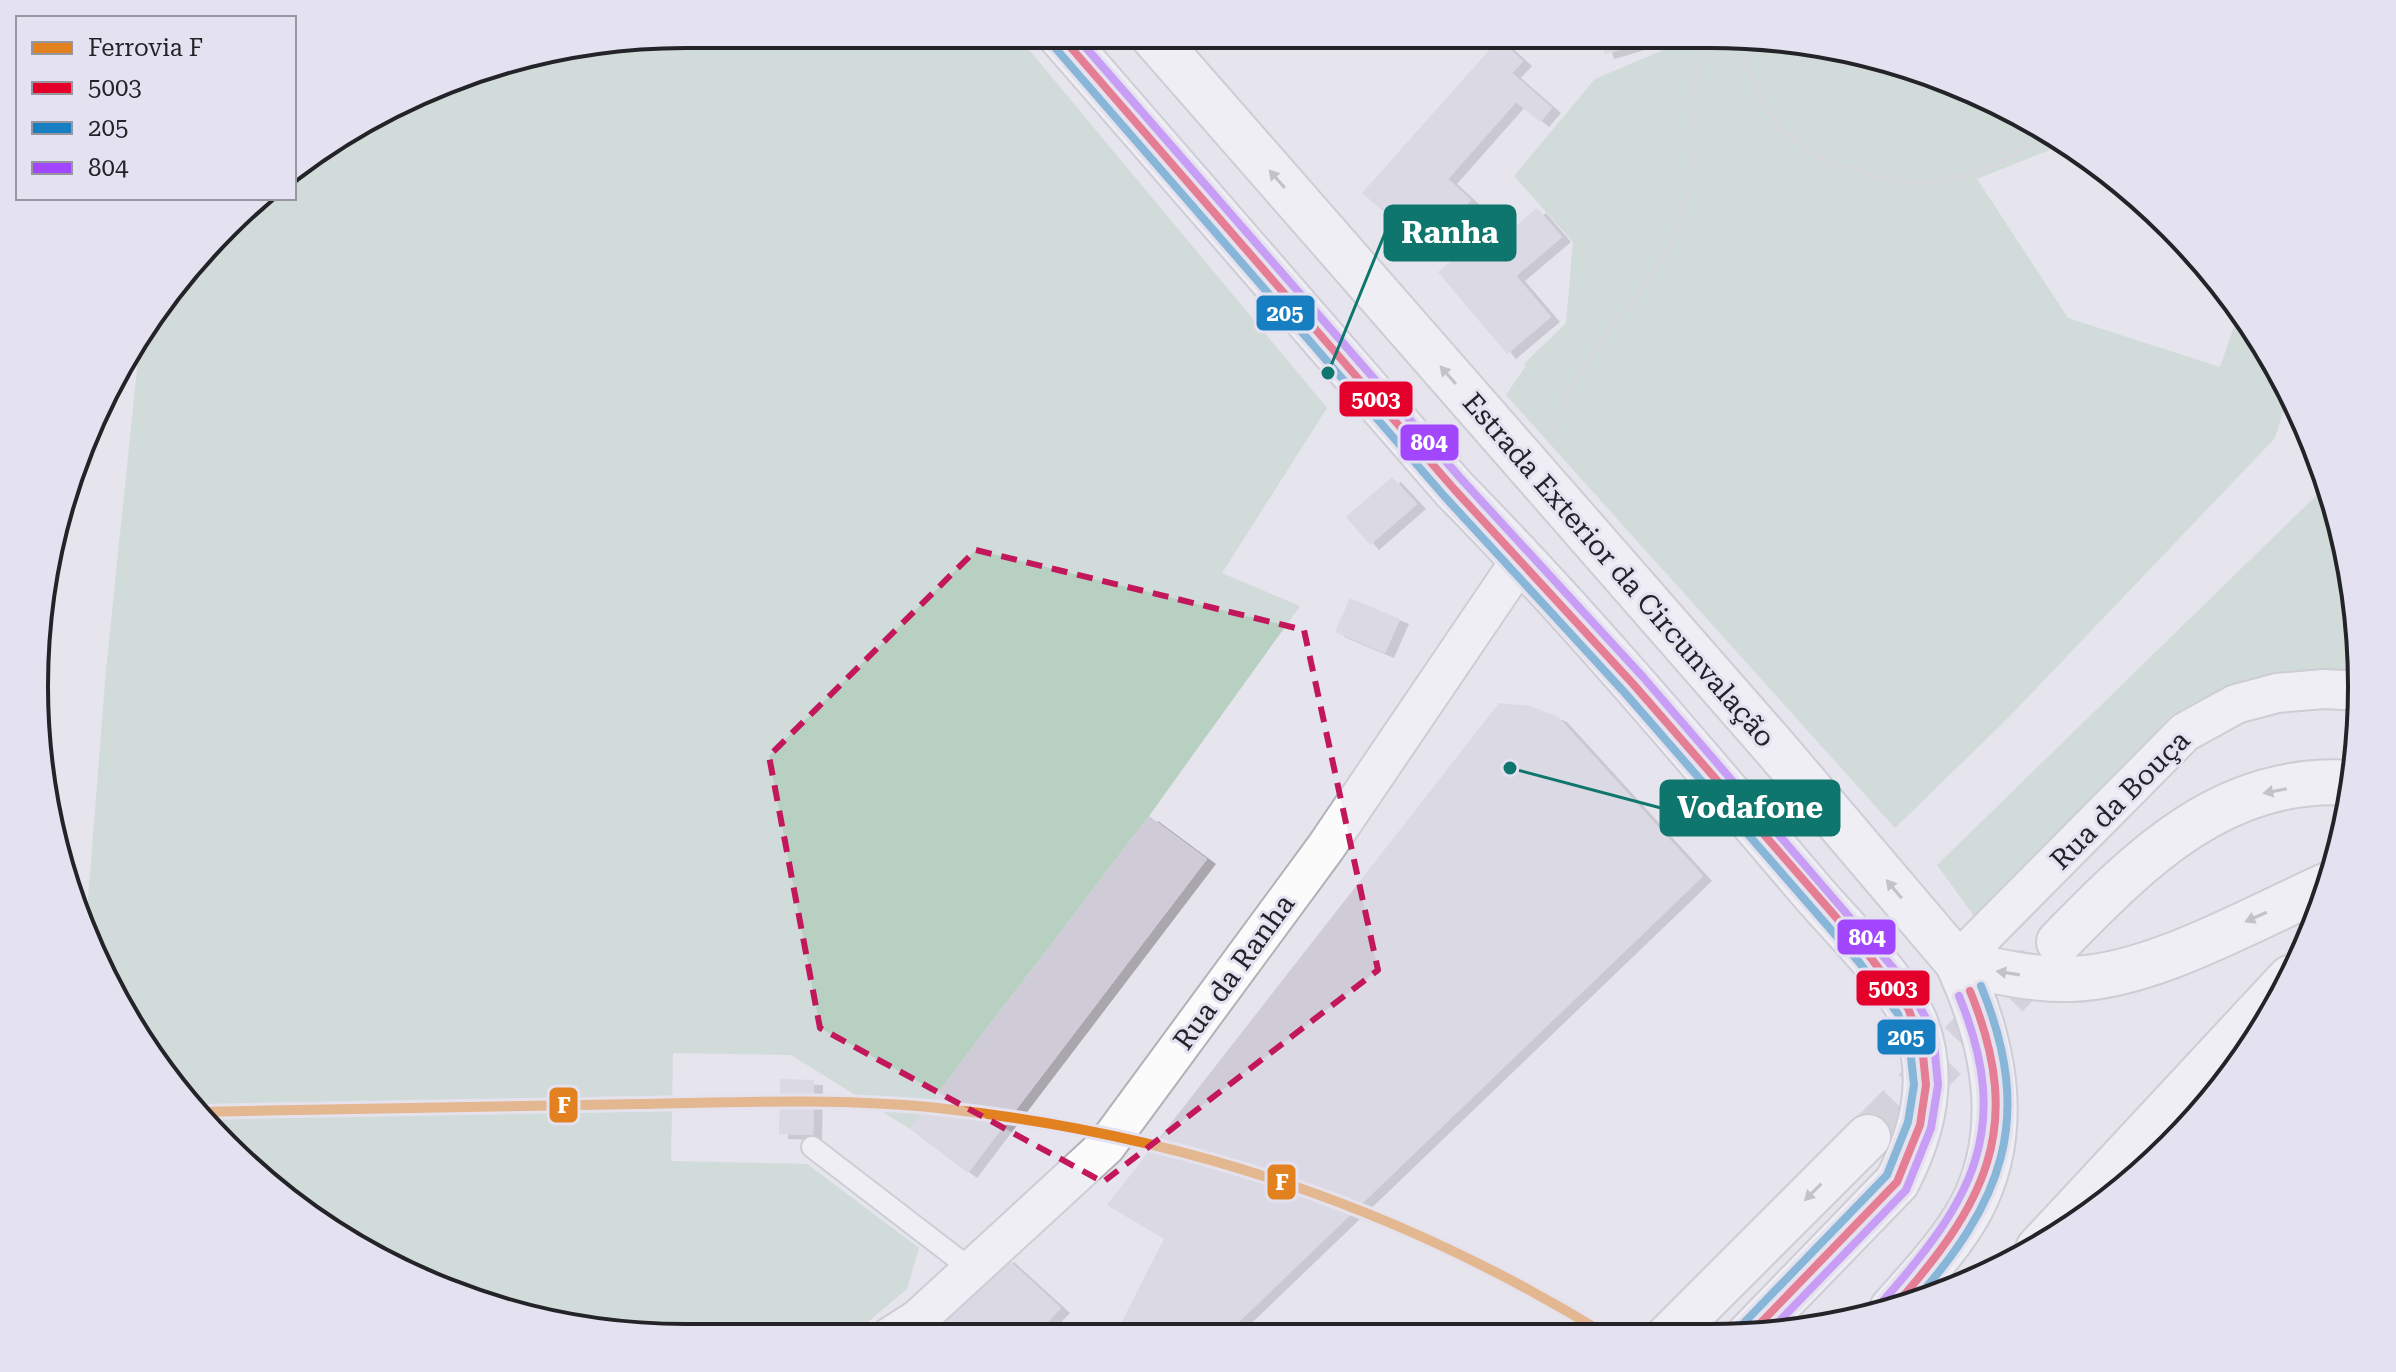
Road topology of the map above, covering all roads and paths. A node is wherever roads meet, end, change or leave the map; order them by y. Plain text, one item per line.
1 (1071, 48) edge
2 (1163, 48) edge
3 (1709, 48) edge
4 (1743, 49) edge
5 (2041, 141) edge
6 (1549, 438) dead end
7 (1522, 558) junction
8 (2348, 690) edge
9 (2340, 784) edge
10 (2314, 891) edge
11 (2059, 942) tunnel mouth
12 (1950, 955) junction
13 (2258, 1012) edge
14 (1868, 1137) tunnel mouth
15 (812, 1147) dead end
16 (2078, 1206) edge
17 (972, 1270) junction
18 (1904, 1293) edge
19 (1760, 1322) edge
20 (910, 1324) edge
21 (1681, 1324) edge

1 - 7 main road
12 -> 2 main road, Estrada Exterior da Circunvalação
3 - 6 path
4 - 5 path
7 - 17 street, Rua da Ranha
7 - 19 main road
8 - 12 street, Rua da Bouça
9 -> 11 main road
10 -> 12 main road
12 - 18 main road, Estrada Exterior da Circunvalação
13 - 16 main road
14 -> 21 main road
15 - 17 lane
17 - 20 street, Rua da Ranha

